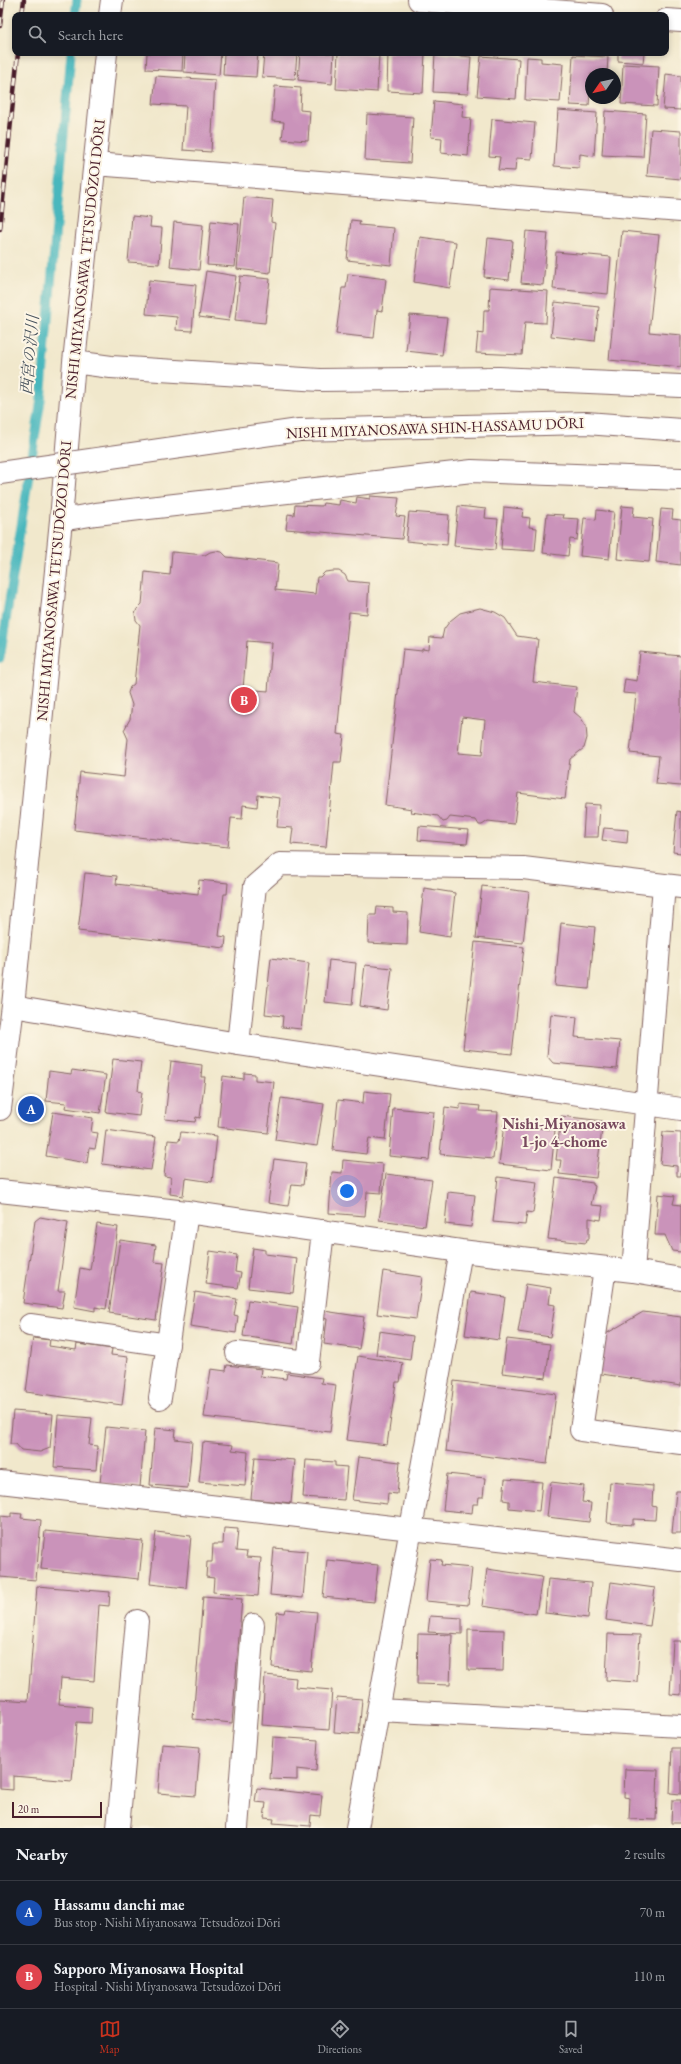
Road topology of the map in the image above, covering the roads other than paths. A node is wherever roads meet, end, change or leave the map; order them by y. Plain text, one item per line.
1 (112, 0) edge
2 (419, 0) edge
3 (110, 12) edge
4 (565, 12) edge
5 (669, 20) edge
6 (681, 22) edge
7 (106, 56) edge
8 (95, 164) junction
9 (681, 210) edge
10 (74, 362) junction
11 (681, 386) edge
12 (681, 430) edge
13 (0, 473) edge
14 (681, 479) edge
15 (61, 520) junction
16 (673, 886) edge
17 (13, 1006) junction
18 (238, 1044) junction
19 (646, 1104) junction
20 (0, 1109) edge
21 (681, 1109) edge
22 (0, 1191) edge
23 (187, 1212) junction
24 (323, 1231) junction
25 (461, 1251) junction
26 (605, 1268) junction
27 (633, 1271) junction
28 (681, 1279) edge
29 (30, 1325) dead end
30 (168, 1345) junction
31 (238, 1353) dead end
32 (160, 1398) dead end
33 (681, 1444) edge
34 (0, 1482) edge
35 (412, 1529) junction
36 (681, 1560) edge
37 (137, 1621) dead end
38 (253, 1625) dead end
39 (379, 1710) junction
40 (681, 1726) edge
41 (118, 1828) edge
42 (237, 1828) edge
43 (357, 1828) edge

1 - 3 street
2 - 4 street
5 - 6 street
7 - 8 street, NISHI MIYANOSAWA TETSUDŌZOI DŌRI
8 - 9 street
8 - 10 street, NISHI MIYANOSAWA TETSUDŌZOI DŌRI
10 - 11 street
10 - 15 street, NISHI MIYANOSAWA TETSUDŌZOI DŌRI
12 - 13 street, NISHI MIYANOSAWA SHIN-HASSAMU DŌRI, bridge
14 - 15 street
15 - 17 street, NISHI MIYANOSAWA TETSUDŌZOI DŌRI
16 - 18 street
16 - 19 street
17 - 18 street
17 - 20 street, NISHI MIYANOSAWA TETSUDŌZOI DŌRI
18 - 19 street
19 - 21 street
19 - 27 street
22 - 23 street
23 - 24 street
23 - 30 street
24 - 25 street
24 - 31 street
25 - 26 street
25 - 35 street
26 - 27 street
26 - 33 street
27 - 28 street
29 - 30 street
30 - 32 street
34 - 35 street
35 - 36 street
35 - 39 street
37 - 41 street
38 - 42 street
39 - 40 street
39 - 43 street

